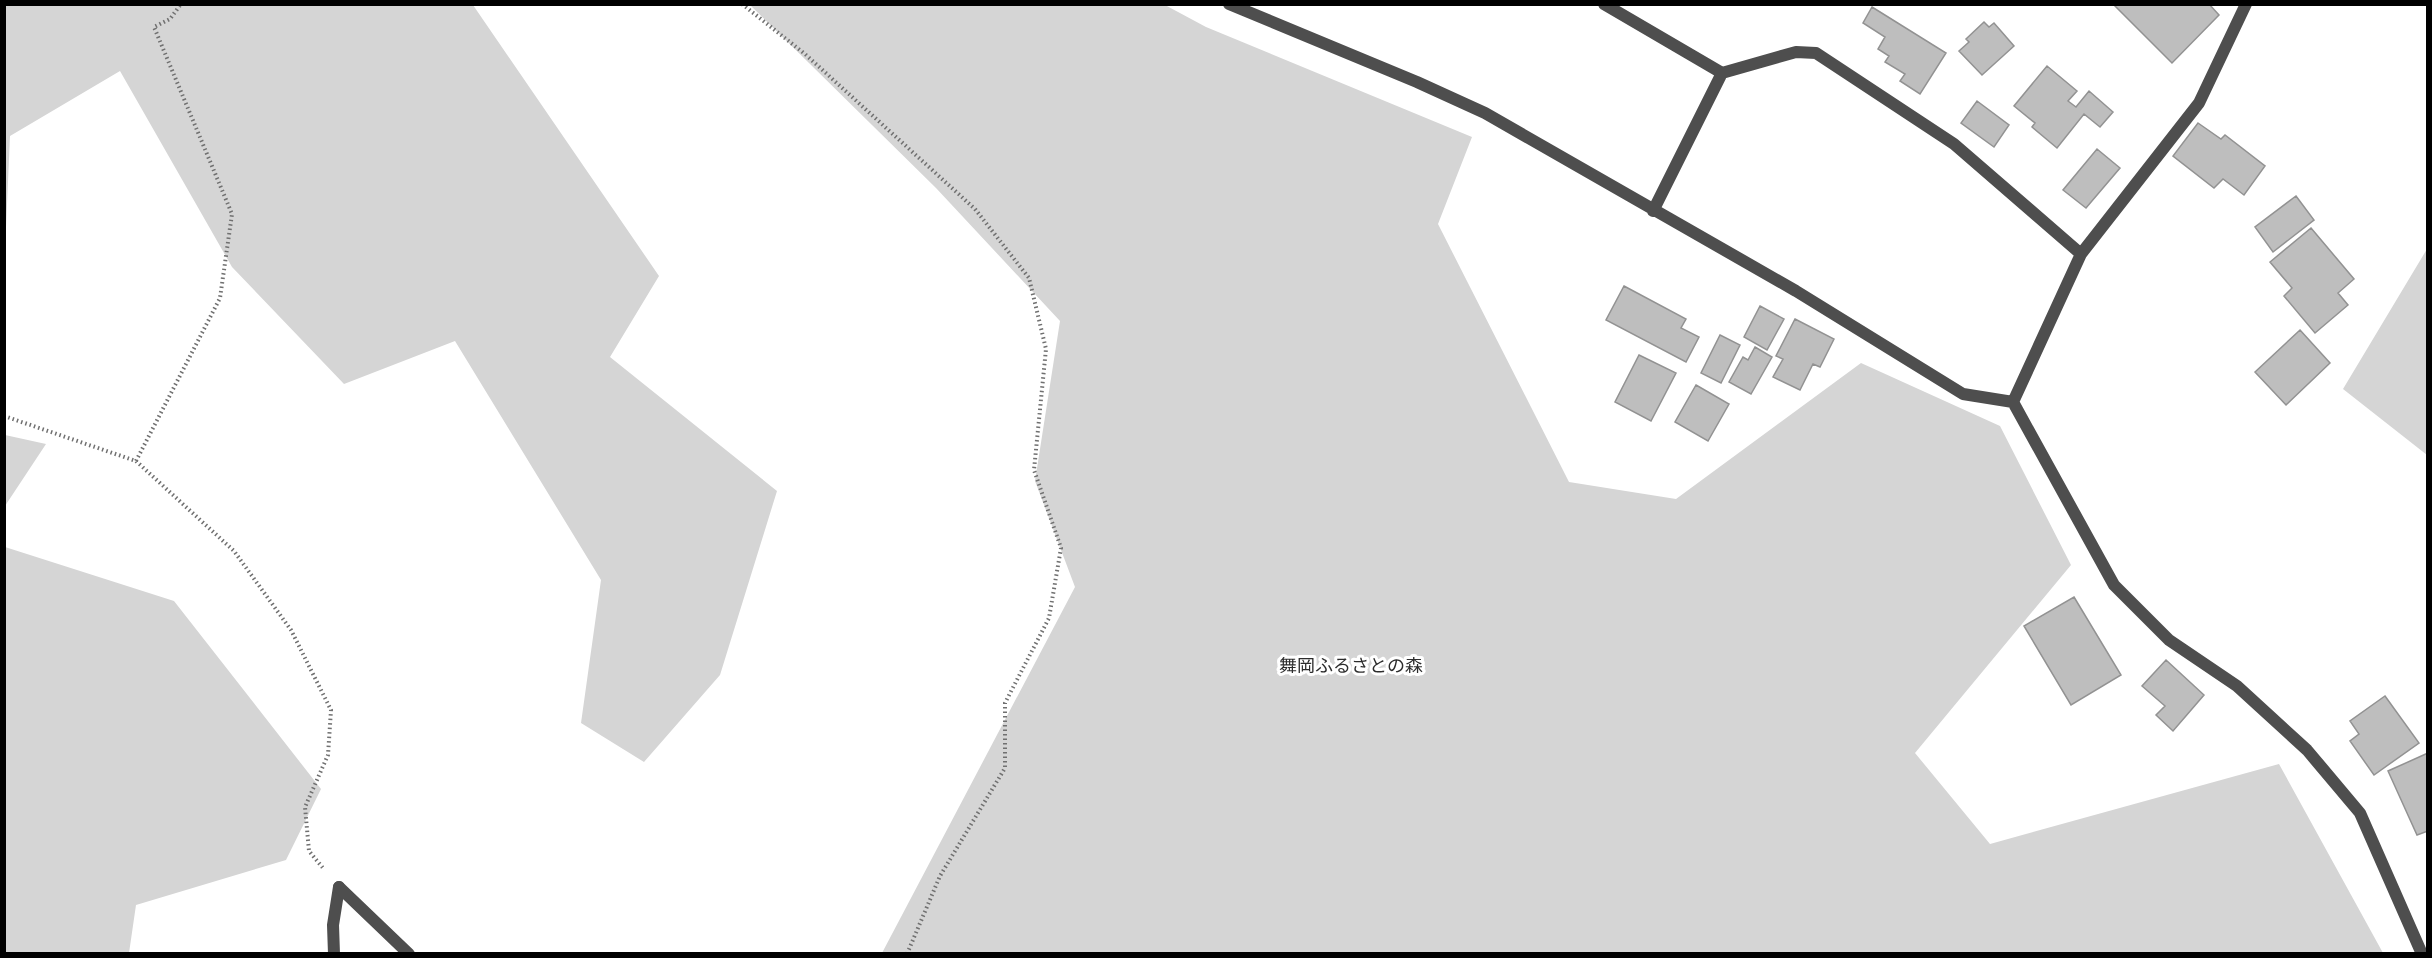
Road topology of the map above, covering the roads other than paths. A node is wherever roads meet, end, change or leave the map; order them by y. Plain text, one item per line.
1 (1229, 4) edge
2 (1604, 4) edge
3 (2246, 4) edge
4 (1722, 73) junction
5 (1653, 211) junction
6 (2081, 254) junction
7 (2013, 402) junction
8 (334, 954) edge
9 (409, 954) edge
10 (2422, 954) edge

1 - 5 street
2 - 4 street
3 - 6 street
4 - 5 street
4 - 6 street
5 - 7 street
6 - 7 street
7 - 10 street
8 - 9 street

